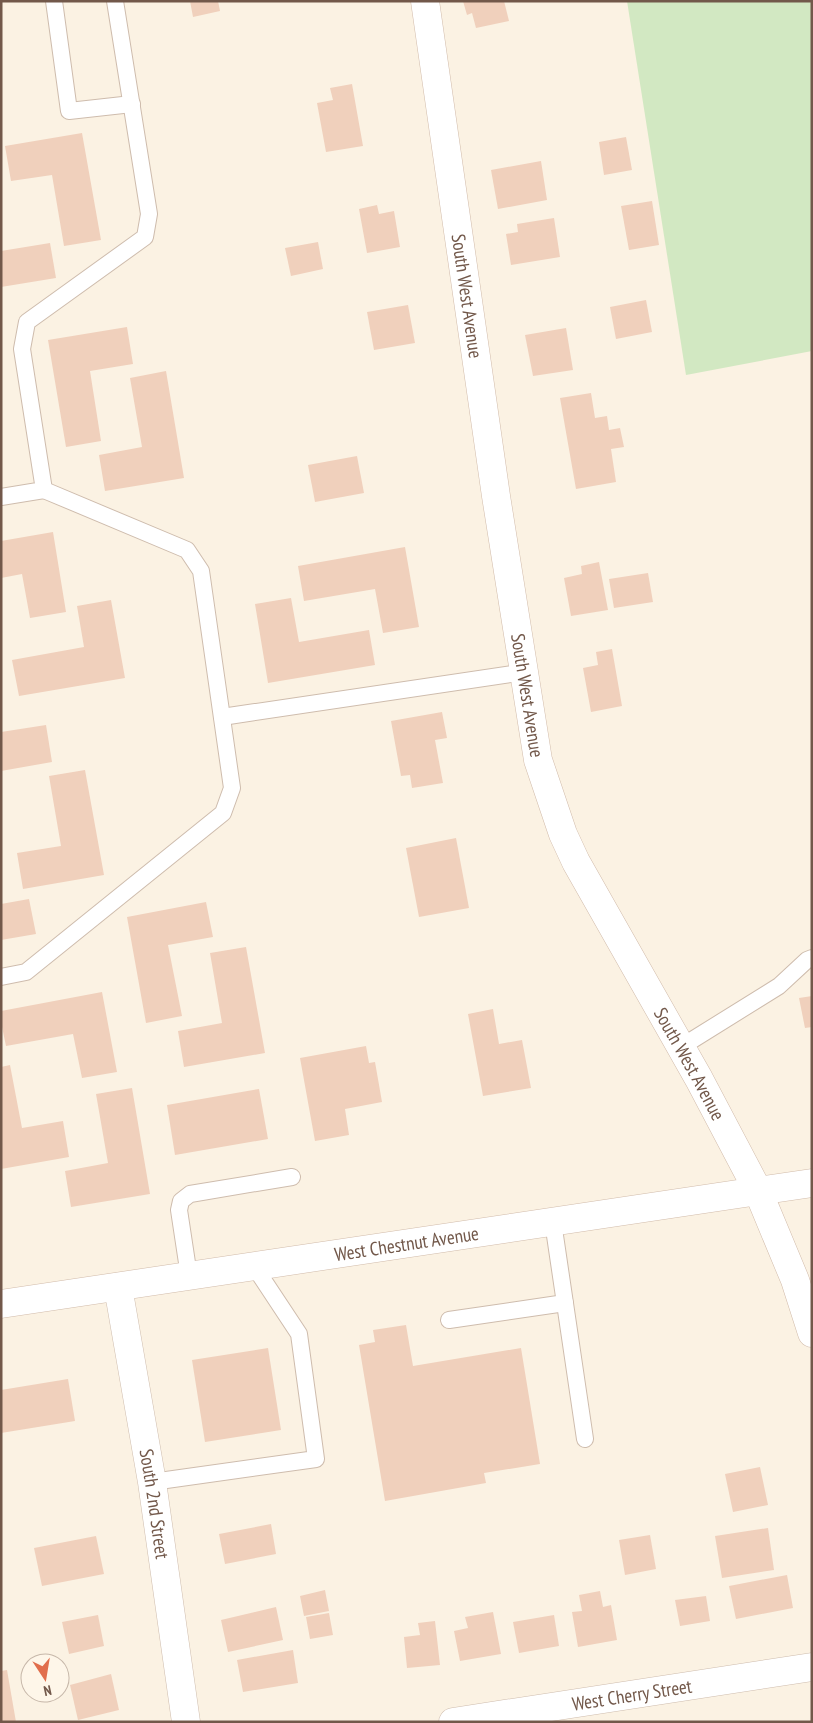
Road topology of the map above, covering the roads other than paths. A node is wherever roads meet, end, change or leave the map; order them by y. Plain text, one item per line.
1 (54, 1) edge
2 (115, 1) edge
3 (425, 1) edge
4 (132, 104) junction
5 (44, 490) junction
6 (1, 497) edge
7 (525, 672) junction
8 (222, 717) junction
9 (812, 958) edge
10 (1, 977) edge
11 (681, 1047) junction
12 (292, 1177) dead end
13 (812, 1183) edge
14 (758, 1191) junction
15 (553, 1222) junction
16 (254, 1266) junction
17 (189, 1276) junction
18 (118, 1287) junction
19 (565, 1303) junction
20 (1, 1304) edge
21 (448, 1320) dead end
22 (812, 1333) edge
23 (585, 1439) dead end
24 (152, 1482) junction
25 (812, 1667) edge
26 (535, 1716) edge
27 (186, 1722) edge
28 (453, 1722) edge

1 - 4 lane
2 - 4 lane
3 - 7 street, South West Avenue
4 - 5 lane
5 - 6 lane
5 - 8 lane
7 - 8 lane
7 - 11 street, South West Avenue
8 - 10 lane
9 - 11 lane
11 - 14 street, South West Avenue
12 - 17 lane
13 - 14 street, West Chestnut Avenue
14 - 15 street, West Chestnut Avenue
14 - 22 street, South West Avenue
15 - 16 street, West Chestnut Avenue
15 - 19 lane
16 - 17 street, West Chestnut Avenue
16 - 24 lane
17 - 18 street, West Chestnut Avenue
18 - 20 street, West Chestnut Avenue
18 - 24 street, South 2nd Street
19 - 21 lane
19 - 23 lane
24 - 27 street, South 2nd Street
25 - 26 street, West Cherry Street
26 - 28 street, West Cherry Street

